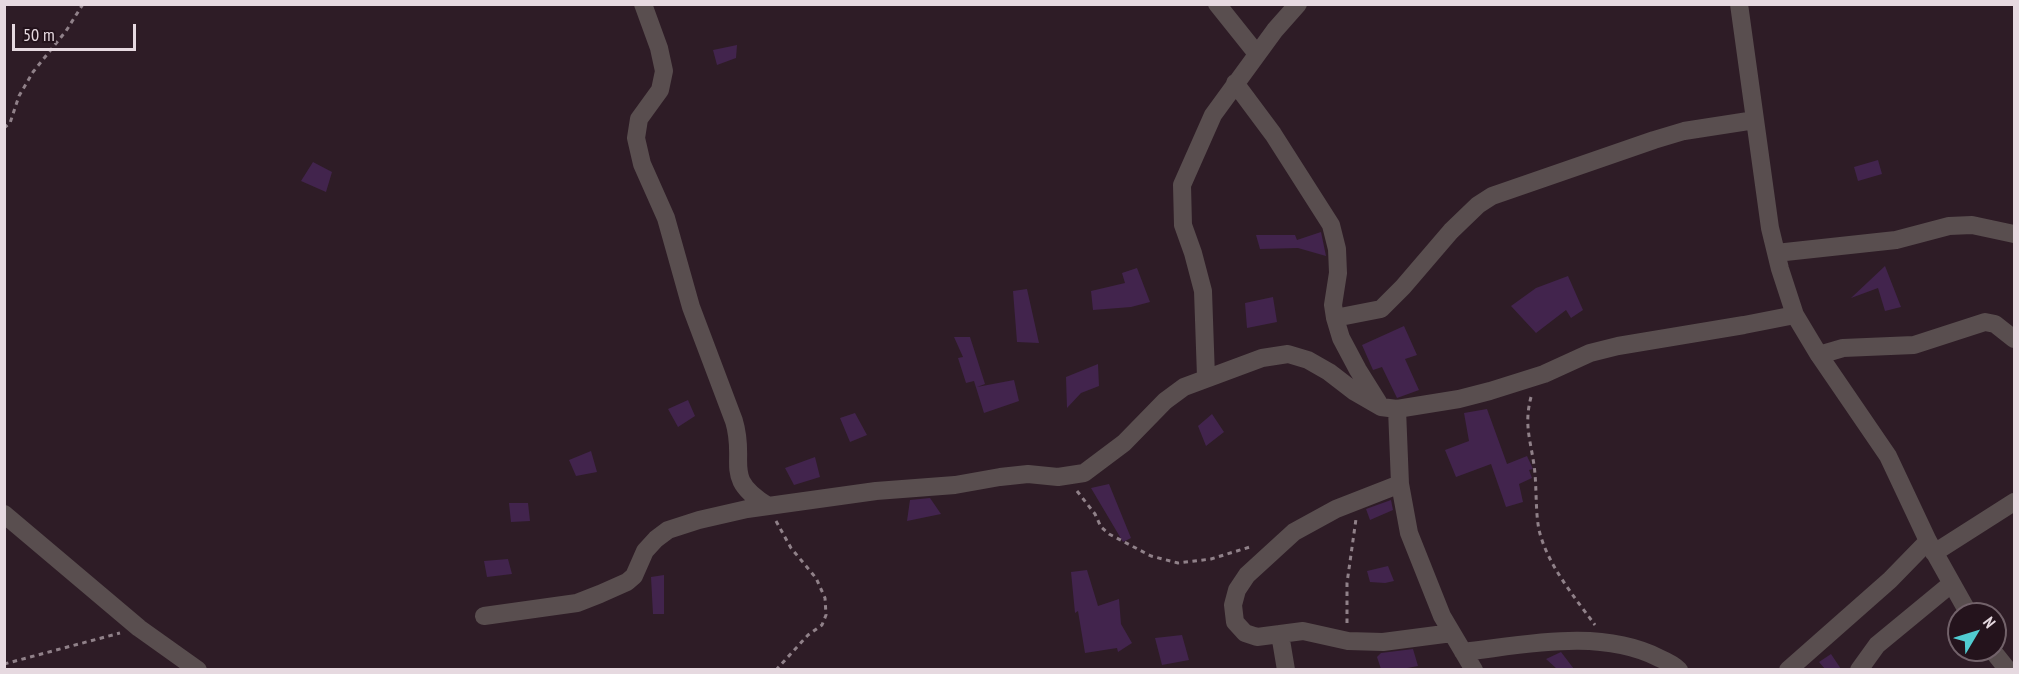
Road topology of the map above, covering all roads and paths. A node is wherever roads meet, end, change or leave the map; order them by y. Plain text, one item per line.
1 (83, 4) edge
2 (643, 4) edge
3 (1217, 4) edge
4 (1298, 4) edge
5 (1739, 4) edge
6 (1257, 54) junction
7 (1235, 83) junction
8 (1755, 120) junction
9 (4, 128) edge
10 (2014, 234) edge
11 (1776, 253) junction
12 (1795, 315) junction
13 (1335, 318) junction
14 (2014, 339) edge
15 (1819, 355) junction
16 (1544, 374) junction
17 (1206, 377) junction
18 (1389, 408) junction
19 (1058, 477) junction
20 (1401, 484) junction
21 (1358, 500) junction
22 (2014, 502) edge
23 (768, 506) junction
24 (4, 514) edge
25 (1261, 543) dead end
26 (1931, 547) junction
27 (1951, 584) junction
28 (1962, 602) edge
29 (484, 616) dead end
30 (139, 628) junction
31 (1452, 633) junction
32 (1280, 634) junction
33 (1348, 641) junction
34 (1608, 643) junction
35 (1463, 652) junction
36 (4, 664) edge
37 (198, 669) edge
38 (776, 669) edge
39 (1287, 669) edge
40 (1473, 669) edge
41 (1679, 669) edge
42 (1788, 669) edge
43 (1859, 669) edge

1 - 9 path
2 - 23 street
3 - 6 street
4 - 6 street
5 - 8 street
6 - 7 street
7 - 13 street
7 - 17 street
8 - 11 street
8 - 13 street
10 - 11 street
11 - 12 street
12 - 15 street
12 - 16 street
13 - 18 street
14 - 15 street
15 - 26 street
16 - 18 street
16 - 34 path
17 - 18 street
17 - 19 street
18 - 20 street
19 - 23 street
19 - 25 path
20 - 21 street
20 - 31 street
21 - 32 street
21 - 33 path
22 - 26 street
23 - 29 street
23 - 38 path
24 - 30 street
26 - 27 street
26 - 42 street
27 - 28 street
27 - 43 street
30 - 36 path
30 - 37 street
31 - 33 street
31 - 35 street
32 - 33 street
32 - 39 street
34 - 35 street
34 - 41 street
35 - 40 street

